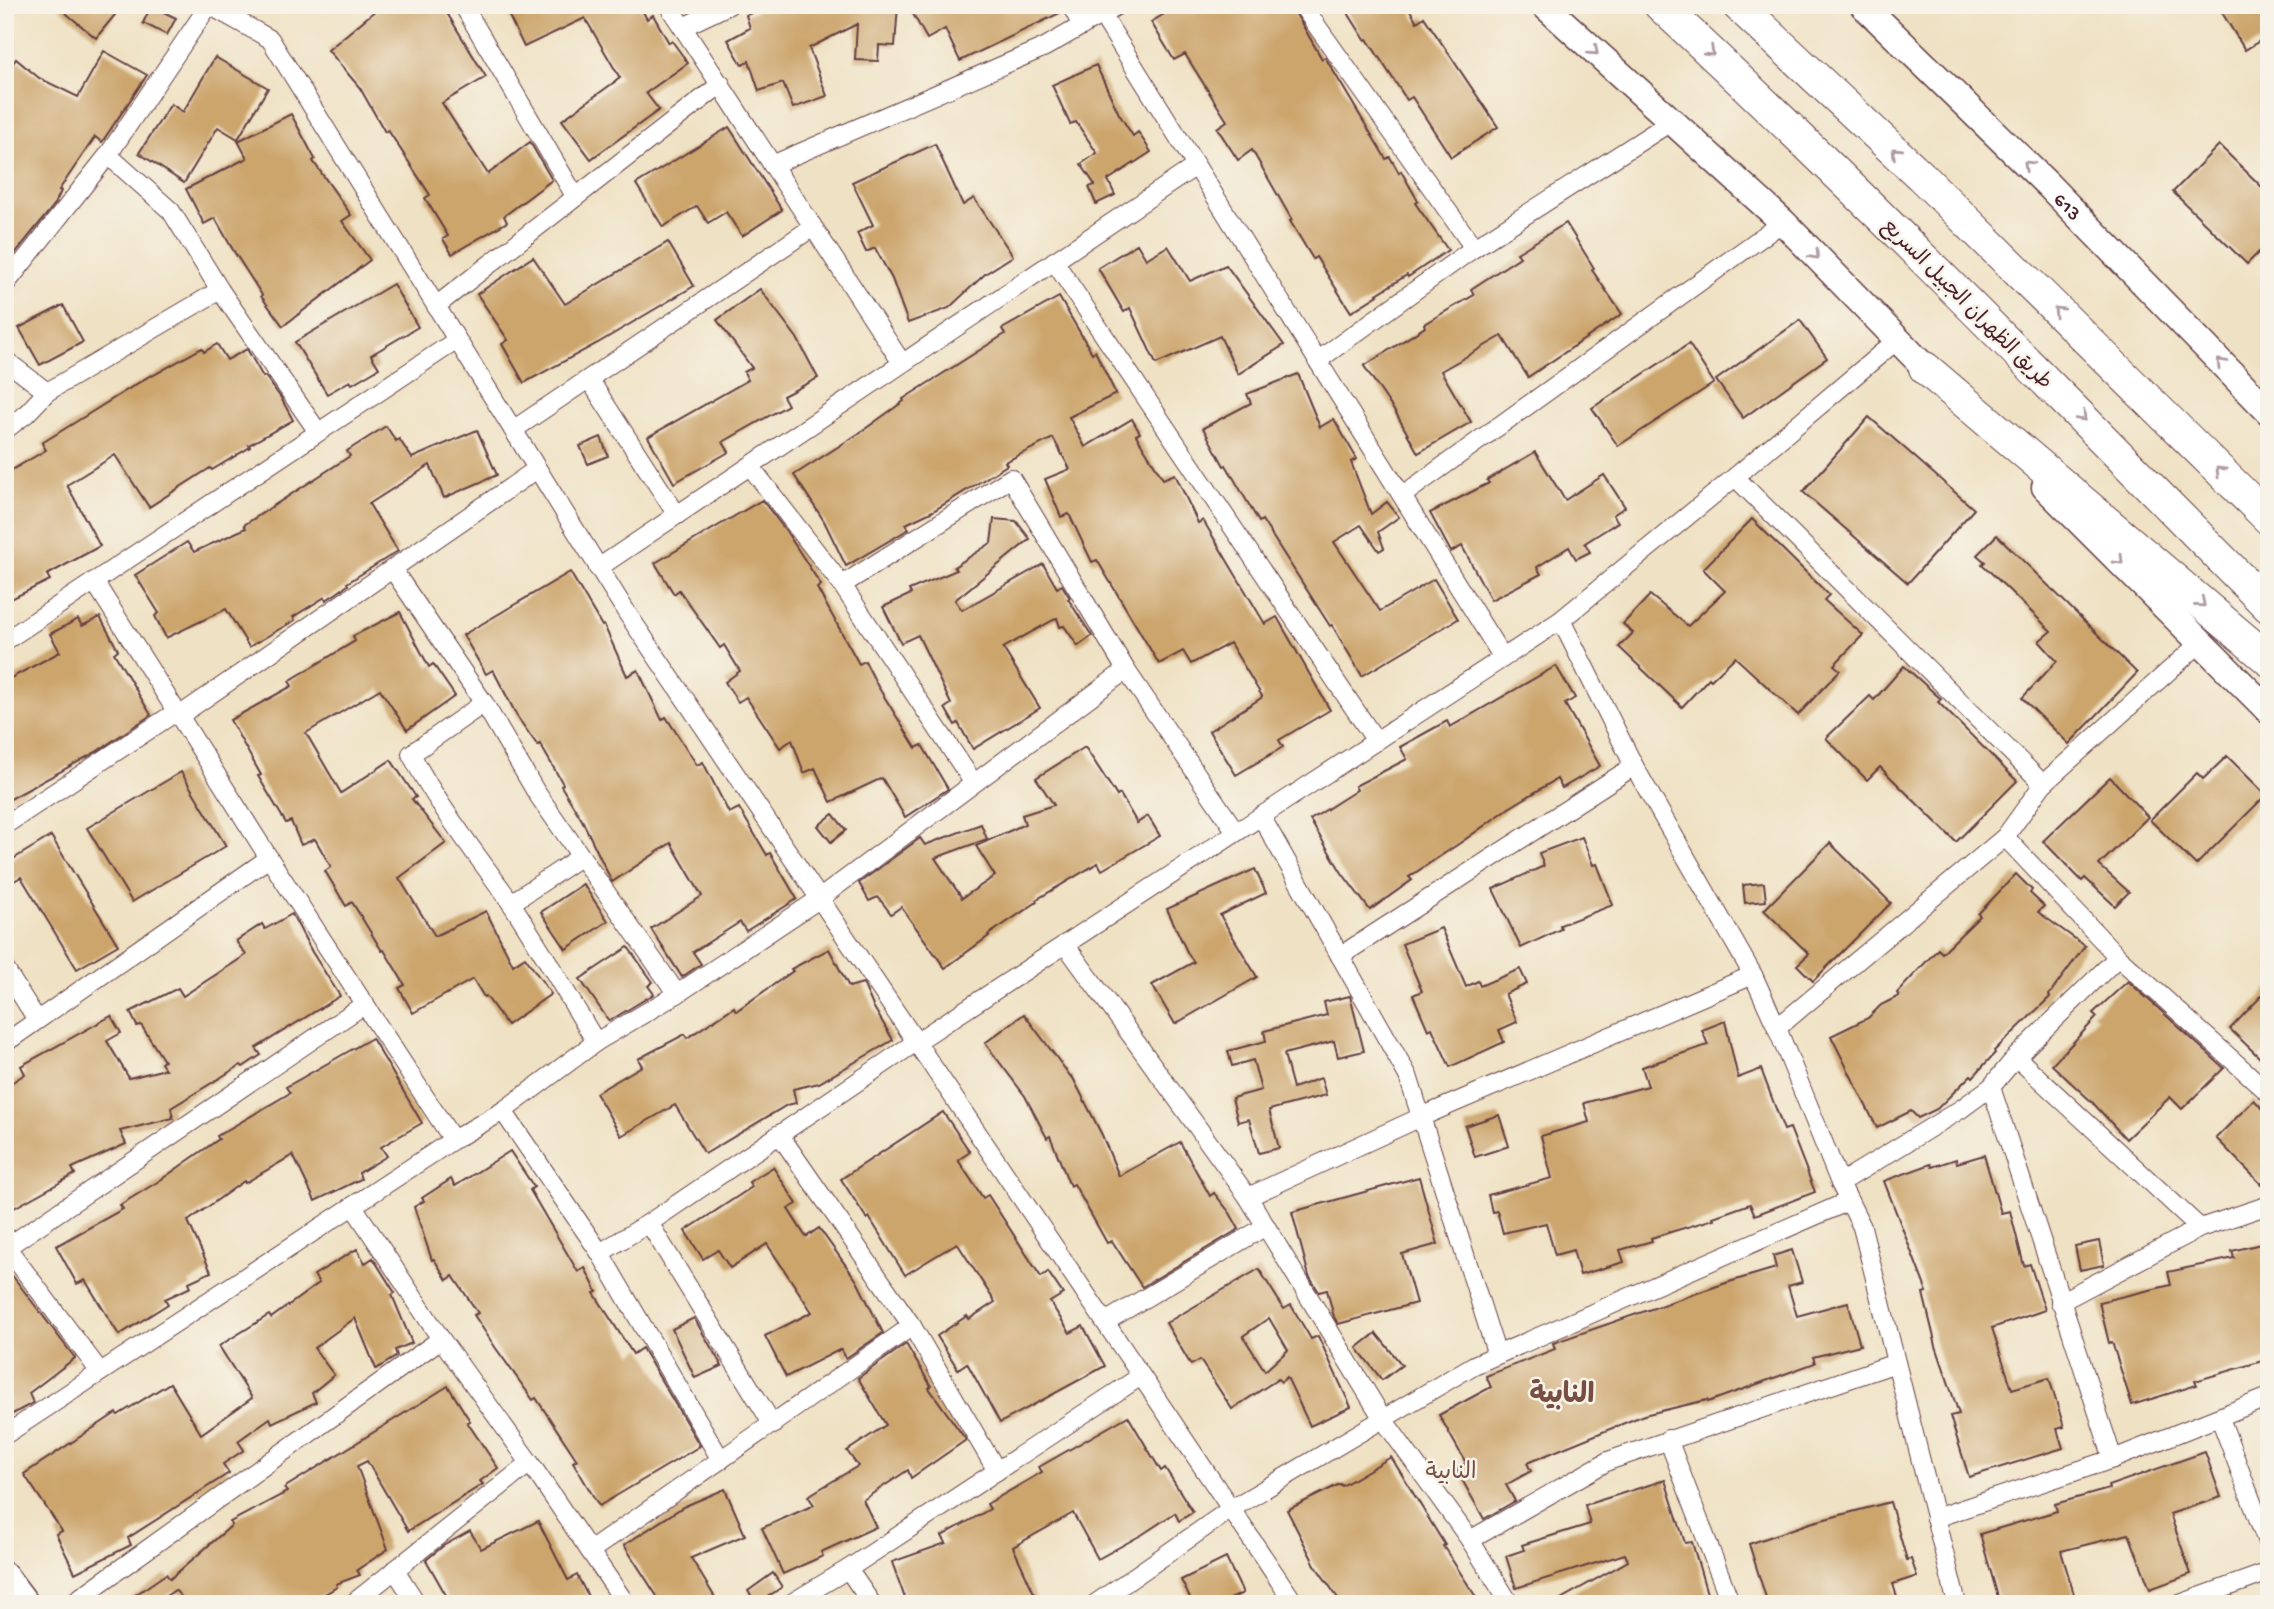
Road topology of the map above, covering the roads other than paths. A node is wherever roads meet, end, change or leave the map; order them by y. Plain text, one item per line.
1 (209, 5) edge
2 (463, 5) edge
3 (668, 5) edge
4 (729, 5) edge
5 (1071, 5) edge
6 (1302, 5) edge
7 (1544, 5) edge
8 (1660, 5) edge
9 (1738, 5) edge
10 (1863, 5) edge
11 (1110, 10) edge
12 (1082, 26) junction
13 (682, 27) junction
14 (721, 84) junction
15 (1672, 121) junction
16 (108, 155) junction
17 (772, 165) junction
18 (1196, 166) junction
19 (575, 196) junction
20 (1783, 222) junction
21 (813, 227) junction
22 (1474, 248) junction
23 (1054, 261) junction
24 (5, 285) edge
25 (220, 290) junction
26 (436, 306) junction
27 (457, 340) junction
28 (1897, 340) junction
29 (5, 360) edge
30 (1317, 361) junction
31 (902, 363) junction
32 (1925, 368) junction
33 (589, 379) junction
34 (47, 392) junction
35 (2269, 412) edge
36 (5, 430) edge
37 (513, 430) junction
38 (318, 432) junction
39 (750, 466) junction
40 (537, 469) junction
41 (1735, 477) junction
42 (1403, 495) junction
43 (677, 515) junction
44 (2269, 519) edge
45 (598, 568) junction
46 (393, 570) junction
47 (94, 581) junction
48 (842, 585) junction
49 (2269, 607) edge
50 (1561, 620) junction
51 (5, 641) edge
52 (2201, 642) junction
53 (1503, 658) junction
54 (2269, 660) edge
55 (1126, 670) junction
56 (484, 703) junction
57 (2269, 711) edge
58 (178, 714) junction
59 (1376, 741) junction
60 (1634, 766) junction
61 (974, 782) junction
62 (2043, 784) junction
63 (1261, 816) junction
64 (5, 825) edge
65 (1236, 832) junction
66 (2005, 836) junction
67 (269, 858) junction
68 (580, 858) junction
69 (819, 899) junction
70 (511, 903) junction
71 (1065, 944) junction
72 (1340, 956) junction
73 (2118, 957) junction
74 (5, 969) edge
75 (1753, 975) junction
76 (677, 994) junction
77 (365, 1004) junction
78 (37, 1020) junction
79 (1777, 1028) junction
80 (596, 1042) junction
81 (916, 1042) junction
82 (5, 1043) edge
83 (2016, 1057) junction
84 (1991, 1087) junction
85 (2269, 1093) edge
86 (503, 1111) junction
87 (1421, 1117) junction
88 (779, 1134) junction
89 (453, 1140) junction
90 (1840, 1183) junction
91 (1248, 1197) junction
92 (1849, 1201) junction
93 (2269, 1205) edge
94 (353, 1206) junction
95 (649, 1223) junction
96 (1266, 1226) junction
97 (2200, 1228) junction
98 (6, 1246) edge
99 (600, 1253) junction
100 (2060, 1302) junction
101 (1105, 1322) junction
102 (912, 1326) junction
103 (441, 1339) junction
104 (1497, 1355) junction
105 (1896, 1363) junction
106 (100, 1372) junction
107 (1141, 1376) junction
108 (2269, 1397) edge
109 (2220, 1418) junction
110 (1383, 1419) junction
111 (773, 1425) junction
112 (5, 1435) edge
113 (1668, 1439) junction
114 (2113, 1459) junction
115 (721, 1460) junction
116 (530, 1463) junction
117 (997, 1471) junction
118 (1231, 1509) junction
119 (1935, 1518) junction
120 (1470, 1540) junction
121 (2269, 1547) edge
122 (590, 1550) junction
123 (848, 1569) junction
124 (395, 1570) junction
125 (2269, 1572) edge
126 (5, 1576) edge
127 (26, 1604) edge
128 (71, 1604) edge
129 (352, 1604) edge
130 (417, 1604) edge
131 (626, 1604) edge
132 (790, 1604) edge
133 (872, 1604) edge
134 (1095, 1604) edge
135 (1295, 1604) edge
136 (1510, 1604) edge
137 (1731, 1604) edge
138 (1957, 1604) edge
139 (2180, 1604) edge

1 - 16 street
1 - 26 street
2 - 19 street
3 - 13 street
4 - 13 street
5 - 12 street
6 - 22 street
7 -> 15 main road
8 -> 49 highway, طريق الظهران الجبيل السريع
44 -> 9 highway
35 -> 10 main road, 613
11 - 12 street
11 - 18 street
12 - 17 street
13 - 14 street
14 - 17 street
14 - 19 street
15 - 20 main road
15 - 22 street
16 - 24 street
16 - 25 street
17 - 21 street
18 - 23 street
18 - 30 street
19 - 26 street
20 -> 28 main road
20 - 42 street
21 - 31 street
21 - 33 street
22 - 30 street
23 - 31 street
23 - 59 street
25 - 34 street
25 - 38 street
26 - 27 street
27 - 37 street
27 - 38 street
28 - 32 main road
28 - 41 street
29 - 34 street
30 - 42 street
31 - 39 street
32 -> 52 main road
32 -> 54 highway
33 - 37 street
33 - 43 street
34 - 36 street
37 - 40 street
38 - 47 street
39 - 43 street
39 - 48 street
40 - 45 street
40 - 46 street
41 - 50 street
41 - 62 street
42 - 53 street
43 - 45 street
45 - 69 street
46 - 56 street
46 - 58 street
47 - 51 street
47 - 58 street
48 - 55 street
48 - 61 street
50 - 53 street
50 - 60 street
52 - 57 main road
52 - 62 street
53 - 59 street
55 - 61 street
55 - 65 street
56 - 68 street
56 - 70 street
58 - 64 street
58 - 67 street
59 - 63 street
60 - 72 street
60 - 75 street
61 - 69 street
62 - 66 street
63 - 65 street
63 - 72 street
65 - 71 street
66 - 73 street
66 - 79 street
67 - 77 street
67 - 78 street
68 - 70 street
68 - 76 street
69 - 76 street
69 - 81 street
70 - 80 street
71 - 81 street
71 - 91 street
72 - 87 street
73 - 83 street
73 - 85 street
74 - 78 street
75 - 79 street
75 - 87 street
76 - 80 street
77 - 89 street
77 - 98 street
78 - 82 street
79 - 90 street
80 - 86 street
81 - 88 street
81 - 101 street
83 - 84 street
83 - 97 street
84 - 90 street
84 - 100 street
86 - 89 street
86 - 99 street
87 - 91 street
87 - 104 street
88 - 95 street
88 - 102 street
89 - 94 street
90 - 92 street
91 - 96 street
92 - 104 street
92 - 105 street
93 - 97 street
94 - 103 street
94 - 106 street
95 - 99 street
95 - 111 street
96 - 101 street
96 - 110 street
97 - 100 street
98 - 106 street
99 - 115 street
100 - 114 street
101 - 107 street
102 - 111 street
102 - 117 street
103 - 116 street
103 - 128 street
104 - 110 street
105 - 113 street
105 - 119 street
106 - 112 street
107 - 117 street
107 - 118 street
108 - 109 street
109 - 114 street
109 - 121 street
110 - 118 street
110 - 120 street
111 - 115 street
113 - 120 street
113 - 137 street
114 - 119 street
115 - 122 street
116 - 122 street
116 - 124 street
117 - 123 street
118 - 134 street
118 - 135 street
119 - 138 street
120 - 136 street
122 - 131 street
123 - 132 street
123 - 133 street
124 - 129 street
124 - 130 street
125 - 139 street
126 - 127 main road

